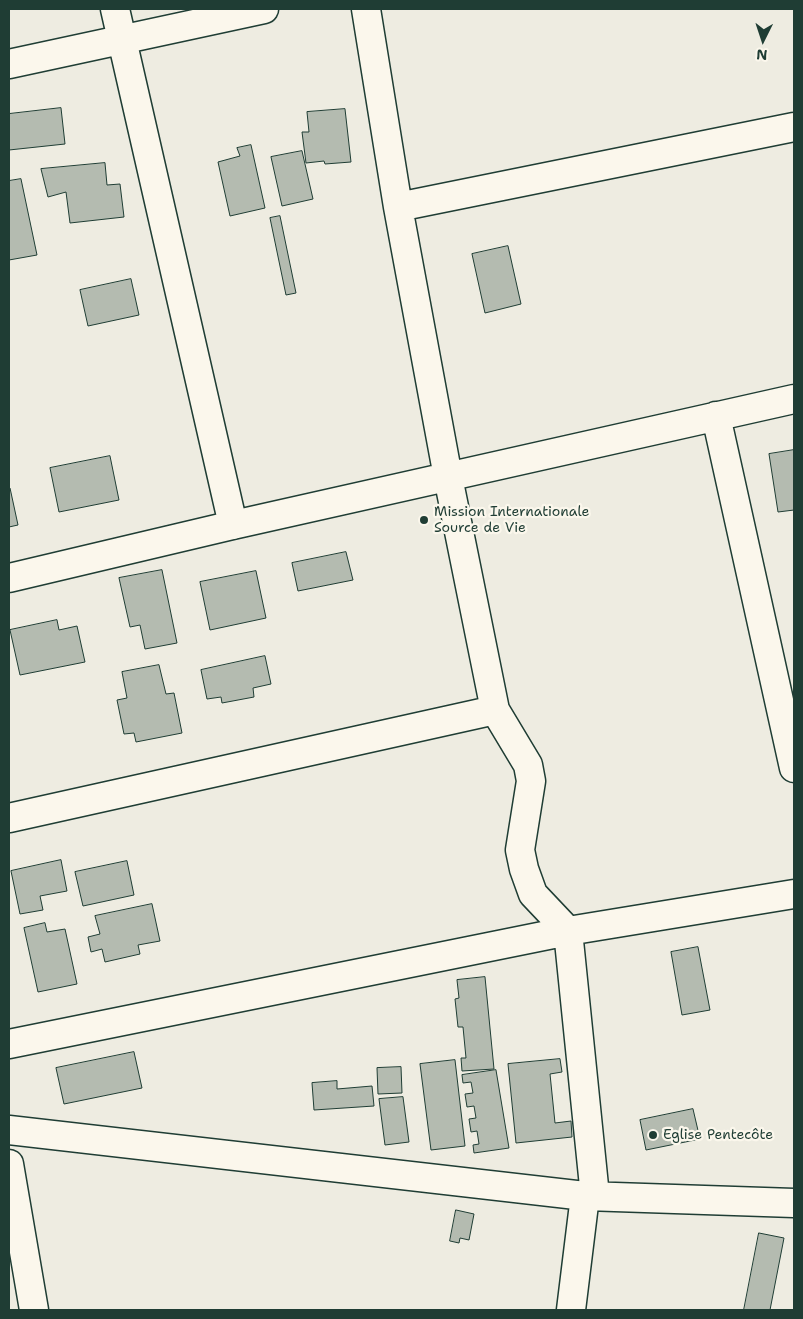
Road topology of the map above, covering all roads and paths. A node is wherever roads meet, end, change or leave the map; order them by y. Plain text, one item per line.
1 (116, 9) edge
2 (264, 9) edge
3 (366, 9) edge
4 (122, 39) junction
5 (9, 64) edge
6 (794, 127) edge
7 (398, 207) junction
8 (794, 399) edge
9 (716, 416) junction
10 (448, 477) junction
11 (233, 525) junction
12 (9, 578) edge
13 (495, 710) junction
14 (794, 768) edge
15 (9, 818) edge
16 (794, 894) edge
17 (568, 931) junction
18 (9, 1044) edge
19 (9, 1130) edge
20 (9, 1164) edge
21 (590, 1196) junction
22 (794, 1203) edge
23 (34, 1310) edge
24 (571, 1310) edge

1 - 4 street
2 - 4 street
3 - 7 street
4 - 5 street
4 - 11 street
6 - 7 street
7 - 10 street
8 - 9 street
9 - 10 street
9 - 14 street
10 - 11 street
10 - 13 street
11 - 12 street
13 - 15 street
13 - 17 street
16 - 17 street
17 - 18 street
17 - 21 street
19 - 21 street
20 - 23 street
21 - 22 street
21 - 24 street

